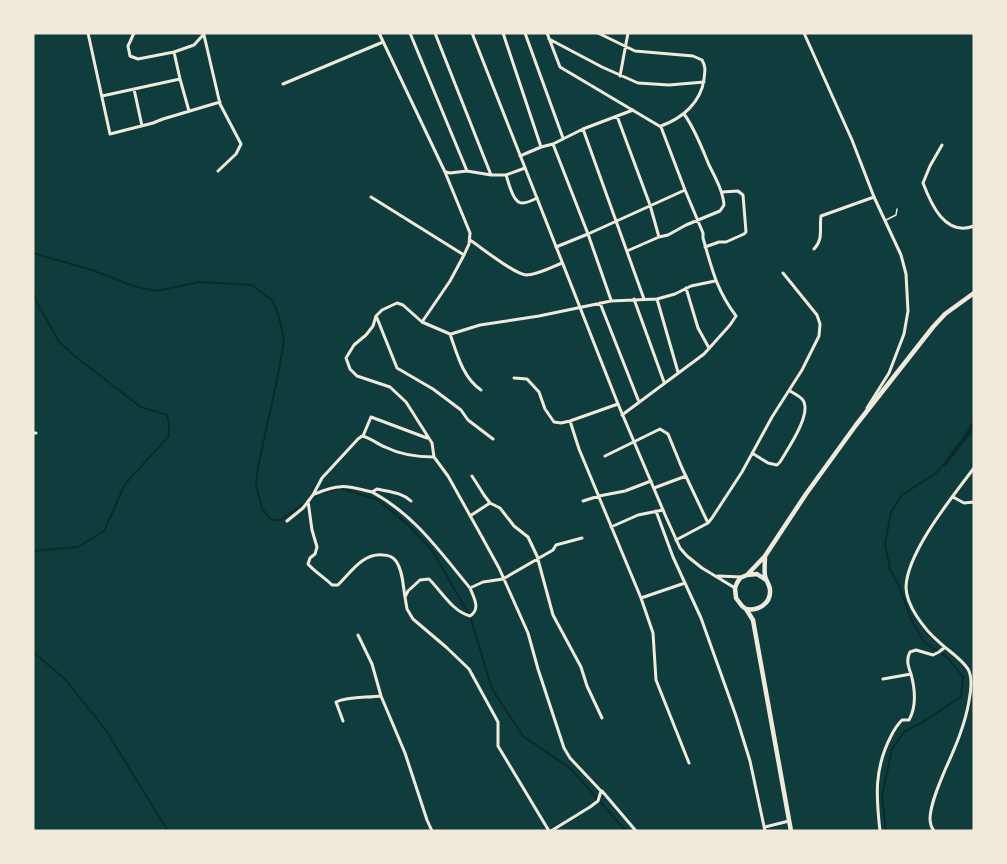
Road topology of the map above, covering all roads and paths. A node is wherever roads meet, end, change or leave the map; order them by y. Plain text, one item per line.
1 (88, 33) edge
2 (134, 33) edge
3 (379, 33) edge
4 (410, 33) edge
5 (435, 33) edge
6 (472, 33) edge
7 (503, 33) edge
8 (525, 33) edge
9 (547, 33) edge
10 (598, 33) edge
11 (628, 33) edge
12 (804, 33) edge
13 (204, 34) edge
14 (549, 39) junction
15 (384, 42) junction
16 (626, 47) junction
17 (174, 52) junction
18 (620, 76) junction
19 (180, 79) junction
20 (704, 82) junction
21 (283, 84) dead end
22 (134, 89) junction
23 (102, 96) junction
24 (220, 102) junction
25 (633, 110) junction
26 (189, 111) junction
27 (684, 114) junction
28 (617, 116) junction
29 (142, 126) junction
30 (661, 126) junction
31 (583, 129) junction
32 (563, 138) junction
33 (553, 144) junction
34 (942, 145) dead end
35 (542, 147) junction
36 (520, 156) junction
37 (525, 168) junction
38 (218, 171) dead end
39 (468, 171) junction
40 (445, 172) junction
41 (491, 175) junction
42 (506, 176) junction
43 (685, 190) junction
44 (722, 192) junction
45 (371, 197) dead end
46 (874, 197) junction
47 (537, 198) junction
48 (650, 205) junction
49 (897, 209) dead end
50 (617, 220) junction
51 (885, 220) junction
52 (698, 221) junction
53 (974, 226) edge
54 (588, 234) junction
55 (659, 237) junction
56 (470, 240) junction
57 (556, 247) junction
58 (705, 247) junction
59 (814, 249) dead end
60 (627, 251) junction
61 (464, 255) junction
62 (562, 263) junction
63 (783, 273) dead end
64 (715, 281) junction
65 (686, 288) junction
66 (974, 293) edge
67 (634, 299) junction
68 (644, 299) junction
69 (657, 299) junction
70 (611, 300) junction
71 (600, 303) junction
72 (580, 308) junction
73 (376, 316) junction
74 (422, 322) junction
75 (450, 334) junction
76 (709, 348) junction
77 (678, 372) junction
78 (514, 378) dead end
79 (664, 383) junction
80 (481, 390) dead end
81 (790, 391) junction
82 (639, 402) junction
83 (618, 404) junction
84 (622, 415) junction
85 (570, 421) junction
86 (856, 425) junction
87 (362, 436) junction
88 (429, 438) junction
89 (493, 439) dead end
90 (634, 441) junction
91 (752, 453) junction
92 (605, 456) dead end
93 (434, 457) junction
94 (974, 468) edge
95 (472, 476) dead end
96 (686, 476) junction
97 (651, 481) junction
98 (654, 488) junction
99 (372, 492) junction
100 (313, 495) junction
101 (599, 496) junction
102 (953, 497) junction
103 (308, 501) junction
104 (411, 501) dead end
105 (583, 501) dead end
106 (974, 501) edge
107 (490, 503) junction
108 (663, 510) junction
109 (656, 511) junction
110 (470, 516) junction
111 (288, 521) dead end
112 (708, 523) junction
113 (611, 527) junction
114 (582, 538) dead end
115 (676, 540) junction
116 (765, 556) junction
117 (537, 559) junction
118 (717, 576) junction
119 (745, 576) junction
120 (503, 579) junction
121 (766, 581) junction
122 (685, 583) junction
123 (470, 588) junction
124 (735, 588) junction
125 (405, 597) junction
126 (641, 598) junction
127 (746, 609) junction
128 (757, 609) junction
129 (753, 620) junction
130 (358, 635) dead end
131 (945, 647) junction
132 (912, 674) junction
133 (883, 679) dead end
134 (381, 696) junction
135 (602, 718) dead end
136 (343, 721) dead end
137 (689, 763) dead end
138 (602, 791) junction
139 (789, 821) junction
140 (765, 829) edge
141 (432, 831) edge
142 (550, 831) edge
143 (636, 831) edge
144 (790, 831) edge
145 (879, 831) edge
146 (934, 831) edge

1 - 23 street
2 - 17 street
3 - 15 street
4 - 39 street
5 - 41 street
6 - 36 street
7 - 35 street
8 - 32 street
9 - 14 street
10 - 16 street
11 - 16 street
12 - 46 street
13 - 17 street
13 - 24 street
14 - 18 street
14 - 25 street
15 - 21 street
15 - 40 street
16 - 18 street
16 - 20 street
17 - 19 street
18 - 20 street
19 - 22 street
19 - 26 street
20 - 27 street
22 - 23 street
22 - 29 street
23 - 29 street
24 - 26 street
24 - 38 street
25 - 28 street
25 - 30 street
26 - 29 street
27 - 30 street
27 - 44 street
28 - 31 street
28 - 48 street
30 - 43 street
31 - 32 street
31 - 50 street
32 - 33 street
33 - 35 street
33 - 54 street
34 - 53 street
35 - 36 street
36 - 37 street
37 - 42 street
37 - 47 street
39 - 40 street
39 - 41 street
40 - 56 street
41 - 42 street
42 - 47 street
43 - 48 street
43 - 52 street
44 - 52 street
44 - 58 street
45 - 61 street
46 - 51 street
46 - 59 street
47 - 57 street
48 - 50 street
48 - 55 street
49 - 51 lane
50 - 54 street
50 - 60 street
51 - 86 street
52 - 55 street
52 - 58 street
54 - 57 street
54 - 70 street
55 - 60 street
56 - 61 street
56 - 62 street
57 - 62 street
58 - 64 street
60 - 68 street
61 - 74 street
62 - 72 street
63 - 81 street
64 - 65 street
64 - 76 street
65 - 69 street
65 - 76 street
66 - 86 main road
67 - 68 street
67 - 70 street
67 - 79 street
68 - 69 street
69 - 77 street
70 - 71 street
71 - 72 street
71 - 82 street
72 - 75 street
72 - 83 street
73 - 74 street
73 - 88 street
73 - 89 street
74 - 75 street
75 - 80 street
76 - 77 street
77 - 79 street
78 - 85 street
79 - 82 street
81 - 91 street
81 - 91 street
82 - 84 street
83 - 84 street
83 - 85 street
84 - 90 street
85 - 101 street
86 - 116 main road
87 - 88 street
87 - 93 street
87 - 100 street
88 - 93 street
90 - 92 street
90 - 96 street
90 - 97 street
91 - 112 street
93 - 110 street
94 - 102 street
95 - 107 street
96 - 98 street
96 - 112 street
97 - 98 street
97 - 101 street
98 - 108 street
99 - 100 street
99 - 104 street
99 - 123 street
100 - 103 street
101 - 105 street
101 - 113 street
102 - 106 street
102 - 131 street
103 - 111 street
103 - 125 street
107 - 110 street
107 - 117 street
108 - 109 street
108 - 115 street
109 - 113 street
109 - 122 street
110 - 120 street
112 - 115 street
113 - 126 street
114 - 117 street
115 - 118 street
116 - 119 main road
116 - 121 main road
117 - 120 street
117 - 135 street
118 - 119 street
118 - 124 street
119 - 121 main road
119 - 124 main road
120 - 123 street
120 - 138 street
121 - 128 main road
122 - 126 street
122 - 140 street
123 - 125 street
124 - 127 main road
125 - 142 street
126 - 137 street
127 - 128 main road
127 - 129 main road
128 - 129 main road
129 - 139 main road
130 - 134 street
131 - 132 street
131 - 146 street
132 - 133 street
132 - 145 street
134 - 136 street
134 - 141 street
138 - 142 street
138 - 143 street
139 - 140 street
139 - 144 main road

